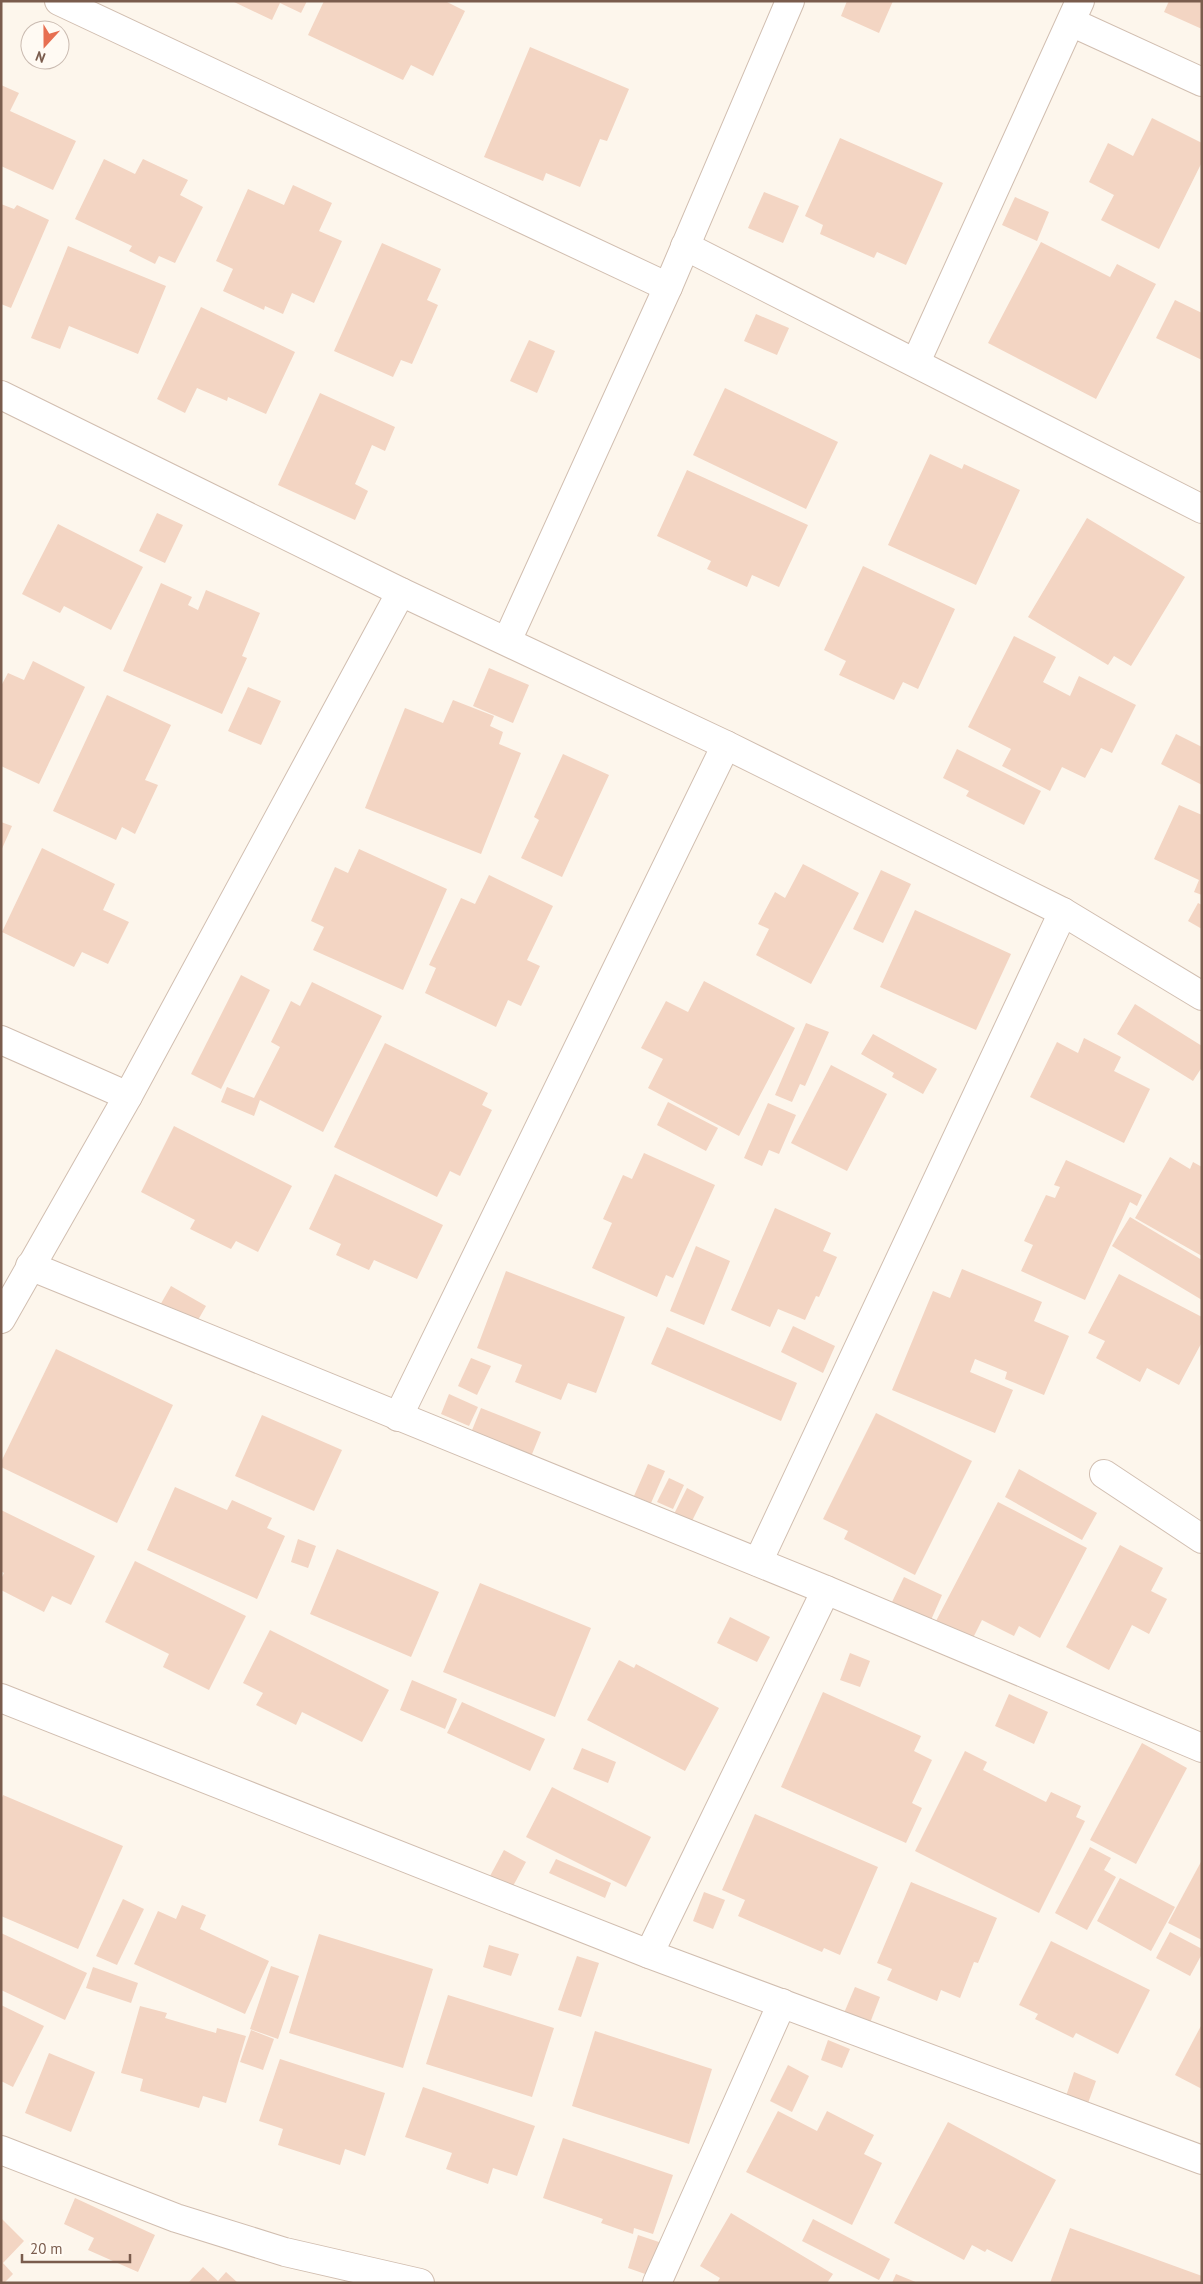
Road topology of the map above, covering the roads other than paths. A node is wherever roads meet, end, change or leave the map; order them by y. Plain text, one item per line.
1 (59, 1) edge
2 (790, 1) edge
3 (1076, 11) edge
4 (1202, 82) edge
5 (686, 246) junction
6 (668, 287) junction
7 (916, 362) junction
8 (5, 405) edge
9 (1202, 509) edge
10 (401, 592) junction
11 (507, 641) junction
12 (726, 744) junction
13 (1062, 912) junction
14 (1202, 996) edge
15 (1, 1040) edge
16 (128, 1096) junction
17 (30, 1266) junction
18 (1, 1318) edge
19 (398, 1417) junction
20 (1104, 1474) dead end
21 (1202, 1539) edge
22 (758, 1562) junction
23 (826, 1590) junction
24 (1, 1698) edge
25 (1202, 1748) edge
26 (649, 1954) junction
27 (782, 2003) junction
28 (1, 2150) edge
29 (1202, 2160) edge
30 (420, 2283) edge
31 (657, 2283) edge

1 - 6 street
2 - 5 street
3 - 4 street
3 - 7 street
5 - 6 street
5 - 7 street
6 - 11 street
7 - 9 street
8 - 10 street
10 - 11 street
10 - 16 street
11 - 12 street
12 - 13 street
12 - 19 street
13 - 14 street
13 - 22 street
15 - 16 street
16 - 17 street
17 - 18 street
17 - 19 street
19 - 22 street
20 - 21 street
22 - 23 street
23 - 25 street
23 - 26 street
24 - 26 street
26 - 27 street
27 - 29 street
27 - 31 street
28 - 30 street

